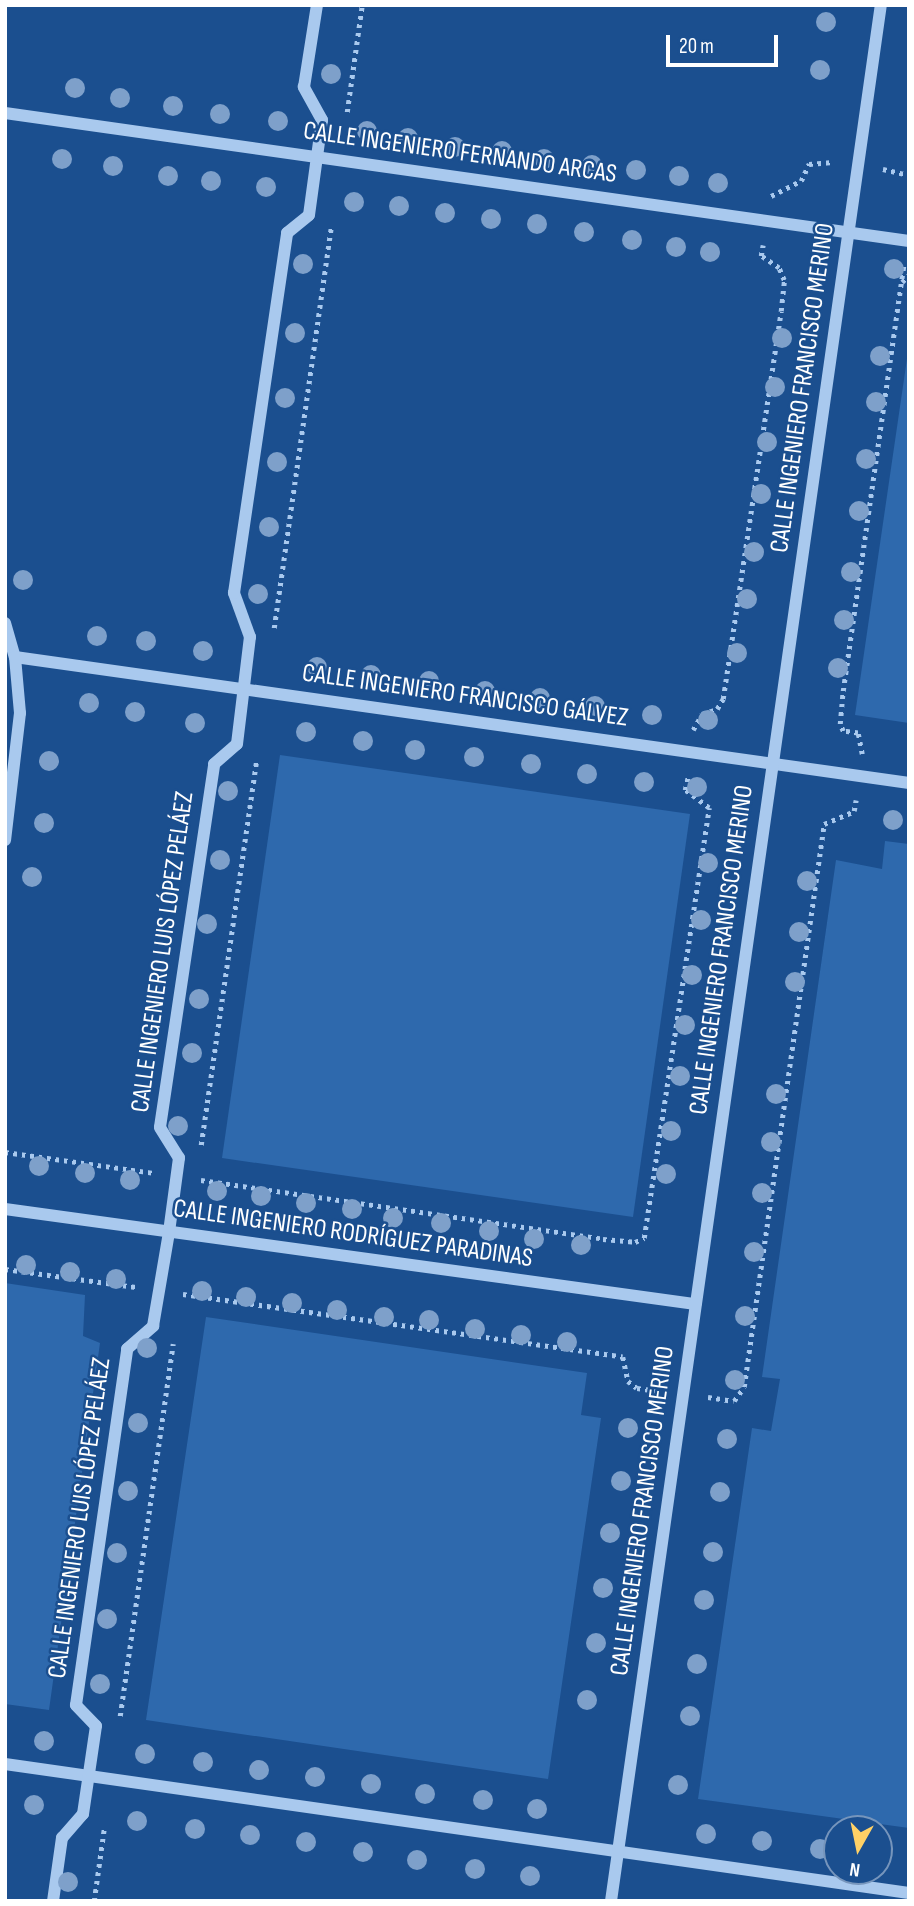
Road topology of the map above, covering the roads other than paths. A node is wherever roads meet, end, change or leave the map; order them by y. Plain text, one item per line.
1 (317, 5) edge
2 (881, 5) edge
3 (5, 113) edge
4 (317, 156) junction
5 (849, 232) junction
6 (908, 240) edge
7 (5, 623) edge
8 (15, 657) junction
9 (244, 687) junction
10 (772, 763) junction
11 (909, 783) edge
12 (5, 840) edge
13 (5, 1209) edge
14 (169, 1232) junction
15 (695, 1304) junction
16 (5, 1764) edge
17 (88, 1776) junction
18 (618, 1851) junction
19 (909, 1893) edge
20 (53, 1901) edge
21 (611, 1901) edge

1 - 4 street, CALLE INGENIERO LUIS LÓPEZ PELÁEZ
2 - 5 street, CALLE INGENIERO FRANCISCO MERINO
3 - 4 street, CALLE INGENIERO FERNANDO ARCAS
4 - 5 street, CALLE INGENIERO FERNANDO ARCAS
4 - 9 street, CALLE INGENIERO LUIS LÓPEZ PELÁEZ
5 - 6 street, CALLE INGENIERO FERNANDO ARCAS
5 - 10 street, CALLE INGENIERO FRANCISCO MERINO
7 - 8 street
8 - 9 street, CALLE INGENIERO FRANCISCO GÁLVEZ
8 - 12 street
9 - 10 street, CALLE INGENIERO FRANCISCO GÁLVEZ
9 - 14 street, CALLE INGENIERO LUIS LÓPEZ PELÁEZ
10 - 11 street, CALLE INGENIERO FRANCISCO GÁLVEZ
10 - 15 street, CALLE INGENIERO FRANCISCO MERINO
13 - 14 street, CALLE INGENIERO RODRÍGUEZ PARADINAS
14 - 15 street, CALLE INGENIERO RODRÍGUEZ PARADINAS
14 - 17 street, CALLE INGENIERO LUIS LÓPEZ PELÁEZ
15 - 18 street, CALLE INGENIERO FRANCISCO MERINO
16 - 17 street
17 - 18 street
17 - 20 street, CALLE INGENIERO LUIS LÓPEZ PELÁEZ
18 - 19 street
18 - 21 street, CALLE INGENIERO FRANCISCO MERINO

